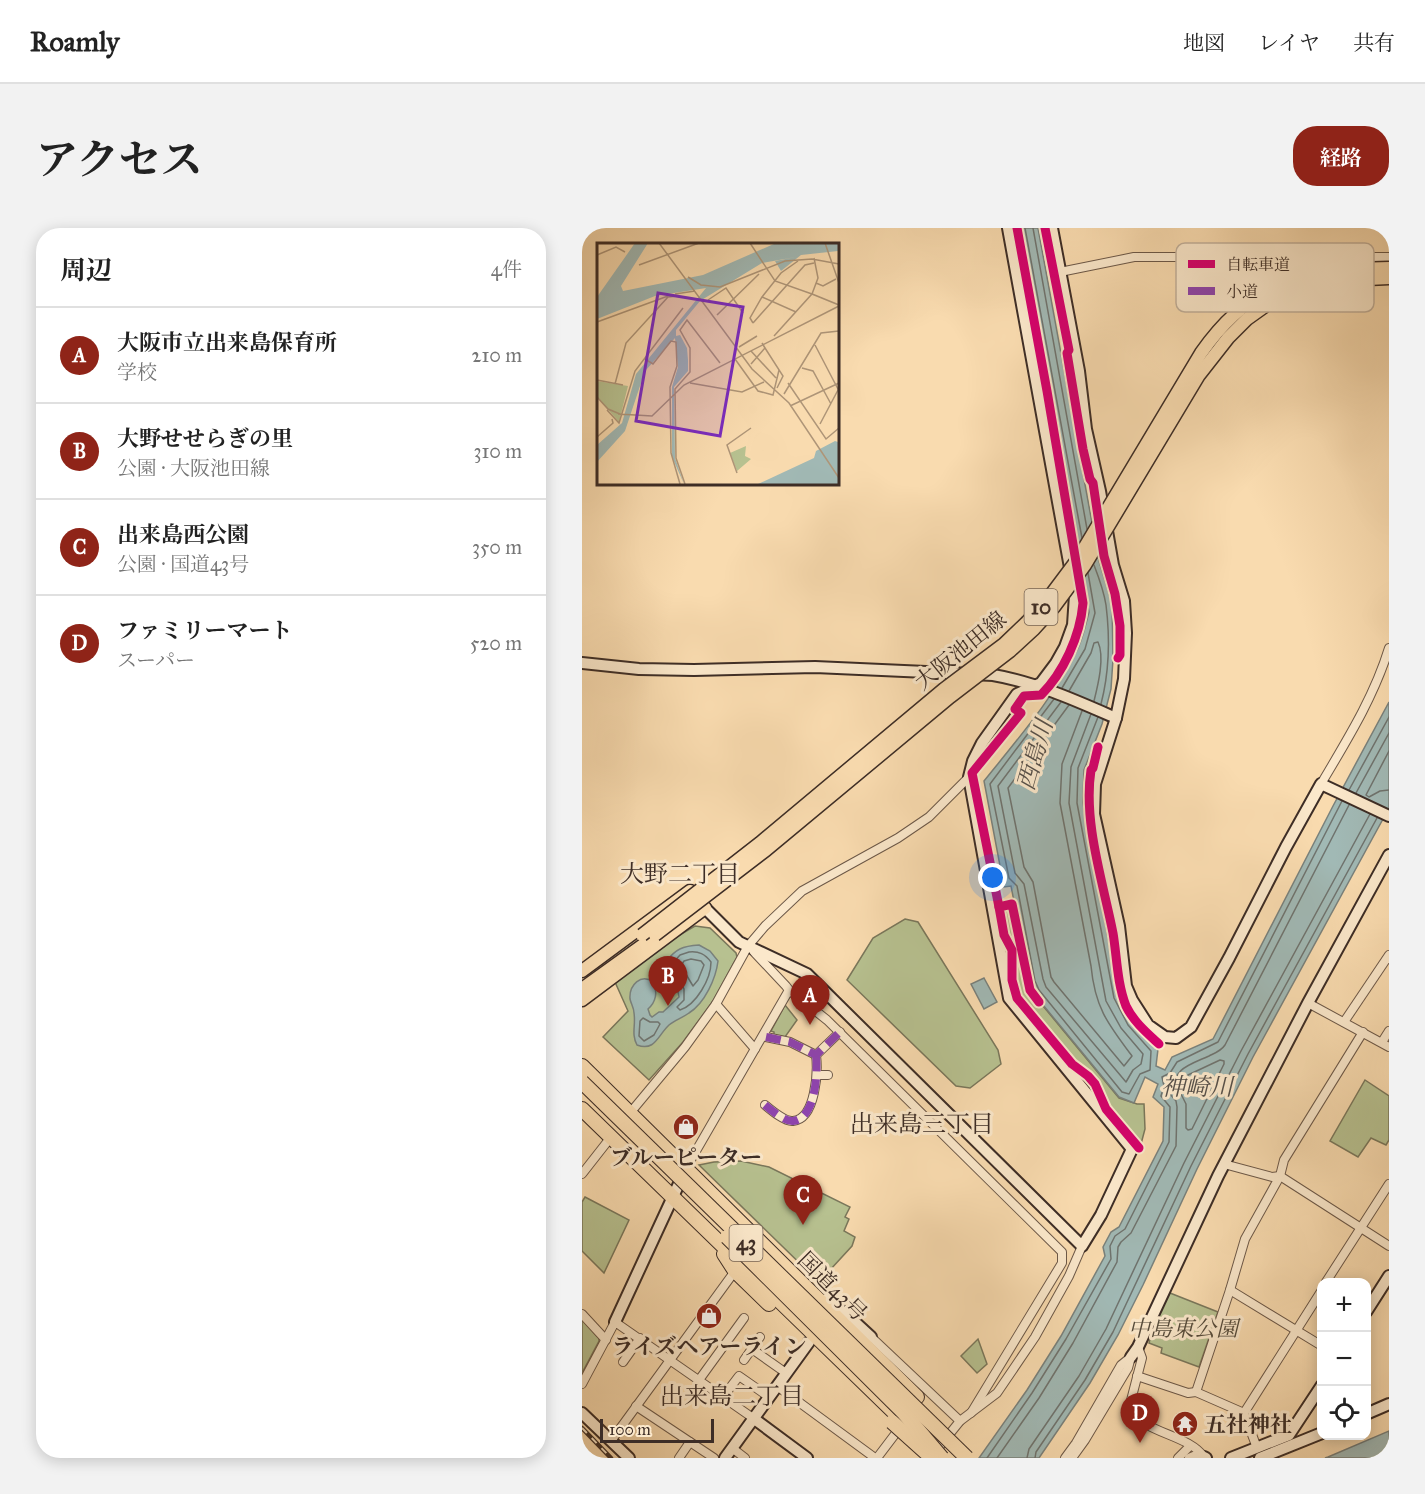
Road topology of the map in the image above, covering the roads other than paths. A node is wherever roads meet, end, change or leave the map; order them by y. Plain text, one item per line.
1 (1008, 228) edge
2 (1052, 228) edge
3 (1176, 257) edge
4 (1389, 268) edge
5 (1374, 269) edge
6 (1060, 272) junction
7 (1389, 278) edge
8 (1374, 279) edge
9 (1236, 312) edge
10 (1257, 312) edge
11 (1389, 648) edge
12 (582, 663) edge
13 (1034, 686) junction
14 (1113, 717) junction
15 (969, 777) junction
16 (1324, 785) junction
17 (1389, 816) edge
18 (1389, 855) edge
19 (705, 908) junction
20 (644, 938) junction
21 (748, 946) junction
22 (1389, 955) edge
23 (582, 971) edge
24 (582, 978) edge
25 (582, 988) edge
26 (789, 990) junction
27 (582, 1000) edge
28 (1308, 1003) junction
29 (716, 1004) junction
30 (1344, 1022) junction
31 (1389, 1030) edge
32 (840, 1032) junction
33 (1364, 1032) junction
34 (766, 1037) dead end
35 (1385, 1045) edge
36 (755, 1049) junction
37 (816, 1055) junction
38 (582, 1066) edge
39 (817, 1075) junction
40 (828, 1075) dead end
41 (582, 1082) edge
42 (582, 1095) edge
43 (765, 1105) dead end
44 (582, 1109) edge
45 (630, 1113) junction
46 (611, 1137) junction
47 (1224, 1164) junction
48 (685, 1170) junction
49 (582, 1174) edge
50 (1280, 1176) junction
51 (1389, 1184) edge
52 (674, 1198) junction
53 (719, 1203) junction
54 (1361, 1228) junction
55 (709, 1233) junction
56 (1082, 1246) junction
57 (1389, 1246) edge
58 (735, 1270) junction
59 (1389, 1276) edge
60 (1329, 1278) edge
61 (1230, 1290) junction
62 (1317, 1298) edge
63 (1371, 1304) edge
64 (582, 1314) edge
65 (744, 1318) dead end
66 (615, 1322) junction
67 (1296, 1330) junction
68 (760, 1337) dead end
69 (871, 1337) joint
70 (640, 1338) junction
71 (606, 1340) junction
72 (809, 1342) junction
73 (1317, 1343) edge
74 (1138, 1347) junction
75 (752, 1349) junction
76 (1131, 1357) junction
77 (669, 1359) junction
78 (744, 1360) dead end
79 (623, 1362) dead end
80 (786, 1373) junction
81 (1137, 1376) junction
82 (699, 1380) junction
83 (582, 1384) edge
84 (777, 1386) junction
85 (1321, 1386) edge
86 (1196, 1392) junction
87 (723, 1397) junction
88 (769, 1397) junction
89 (1389, 1404) edge
90 (636, 1406) junction
91 (1371, 1412) edge
92 (582, 1413) edge
93 (971, 1413) junction
94 (1244, 1413) junction
95 (753, 1418) junction
96 (960, 1421) junction
97 (896, 1422) junction
98 (1317, 1435) edge
99 (611, 1441) junction
100 (690, 1442) junction
101 (1190, 1446) junction
102 (732, 1448) junction
103 (1259, 1453) edge
104 (629, 1458) edge
105 (679, 1458) edge
106 (714, 1458) edge
107 (725, 1458) edge
108 (745, 1458) edge
109 (807, 1458) edge
110 (876, 1458) edge
111 (931, 1458) edge
112 (942, 1458) edge
113 (967, 1458) edge
114 (979, 1458) edge
115 (1065, 1458) edge
116 (1072, 1458) edge
117 (1178, 1458) edge
118 (1189, 1458) edge
119 (1203, 1458) edge
120 (1231, 1458) edge

1 - 13 street
2 - 6 street
3 - 6 street
4 - 5 main road, 大阪池田線 / 10, bridge
6 - 14 street
7 - 8 main road, 大阪池田線 / 10, bridge
9 - 20 main road, 大阪池田線 / 10, bridge
10 - 20 main road, 大阪池田線 / 10, bridge
11 - 16 street
12 - 13 street
13 - 14 street
13 - 15 street
14 - 16 street
15 - 21 street
15 - 56 street
16 - 17 street
18 - 28 street
19 - 21 street
19 - 23 main road
19 - 27 main road
20 - 24 main road, 大阪池田線 / 10
20 - 25 main road, 大阪池田線 / 10
21 - 26 street
21 - 29 street
21 - 56 street
22 - 30 street
26 - 32 street
26 - 36 street
28 - 30 street
28 - 47 street
29 - 36 street
29 - 45 street
30 - 33 street
31 - 35 street
32 - 37 street
32 - 93 street
33 - 35 street
33 - 50 street
34 - 37 street
36 - 48 street
37 - 39 street
38 - 45 highway, 国道43号 / 43
39 - 40 street
39 - 43 street
41 - 113 highway, 国道43号 / 43, bridge
42 - 112 highway, 国道43号 / 43, bridge
44 - 46 highway, 国道43号 / 43
45 - 48 highway, 国道43号 / 43
46 - 49 street
46 - 52 highway, 国道43号 / 43
47 - 50 street
47 - 74 street
48 - 52 street
48 - 53 highway, 国道43号 / 43
50 - 54 street
50 - 61 street
51 - 54 street
52 - 55 highway, 国道43号 / 43
52 - 66 street
53 - 69 street
53 - 114 highway, 国道43号 / 43
54 - 57 street
54 - 60 street
55 - 58 highway
55 - 97 highway, 国道43号 / 43
56 - 93 street
58 - 72 highway
58 - 77 street
59 - 63 street
61 - 67 street
61 - 86 street
62 - 67 street
64 - 71 street
65 - 82 street
66 - 70 street
66 - 71 street
67 - 73 street
67 - 94 street
68 - 75 street
69 - 96 street
70 - 77 street
70 - 79 street
71 - 83 street
72 - 80 street
72 - 97 highway
74 - 76 street
74 - 81 street
75 - 78 street
75 - 80 street
76 - 115 street
76 - 116 street
77 - 82 street
77 - 90 street
80 - 84 street
81 - 86 street
81 - 101 street
82 - 87 street
84 - 88 street
84 - 110 street
85 - 103 street
86 - 94 street
87 - 88 street
87 - 95 street
88 - 95 street
89 - 91 street
90 - 99 street
90 - 100 street
92 - 99 street
93 - 96 street
94 - 103 street
95 - 102 street
95 - 109 street
96 - 111 street
97 - 110 street
97 - 111 highway, bridge
97 - 112 highway, 国道43号 / 43, bridge
98 - 103 street
99 - 104 street
100 - 105 street
100 - 106 street
101 - 117 street
101 - 119 street
102 - 107 street
102 - 108 street
103 - 120 street
118 - 119 street

